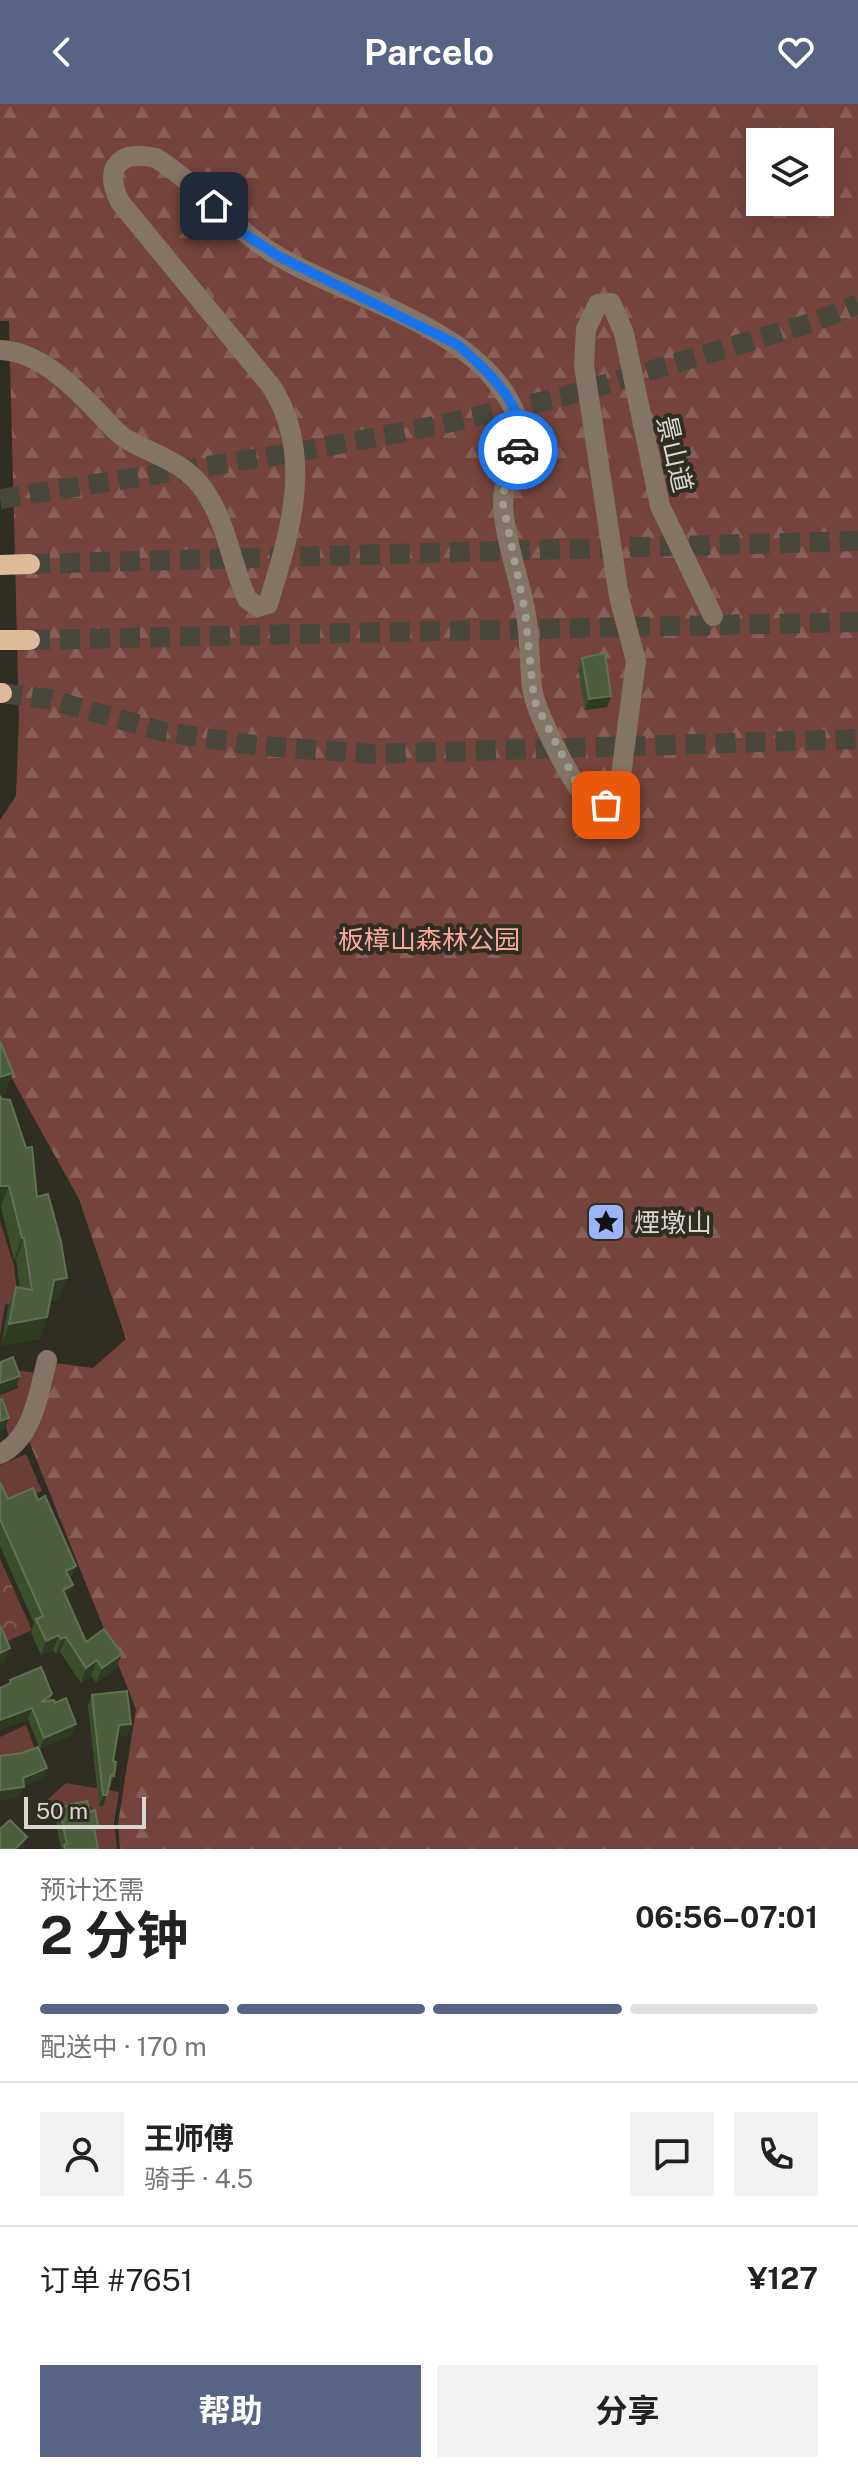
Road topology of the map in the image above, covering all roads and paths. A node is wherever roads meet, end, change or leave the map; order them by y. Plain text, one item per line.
1 (0, 350) edge
2 (30, 564) tunnel mouth
3 (0, 565) edge
4 (713, 616) dead end
5 (0, 640) edge
6 (30, 640) tunnel mouth
7 (47, 1360) dead end
8 (0, 1454) edge

1 - 4 lane, 景山道
2 - 3 main road
5 - 6 main road
7 - 8 lane

